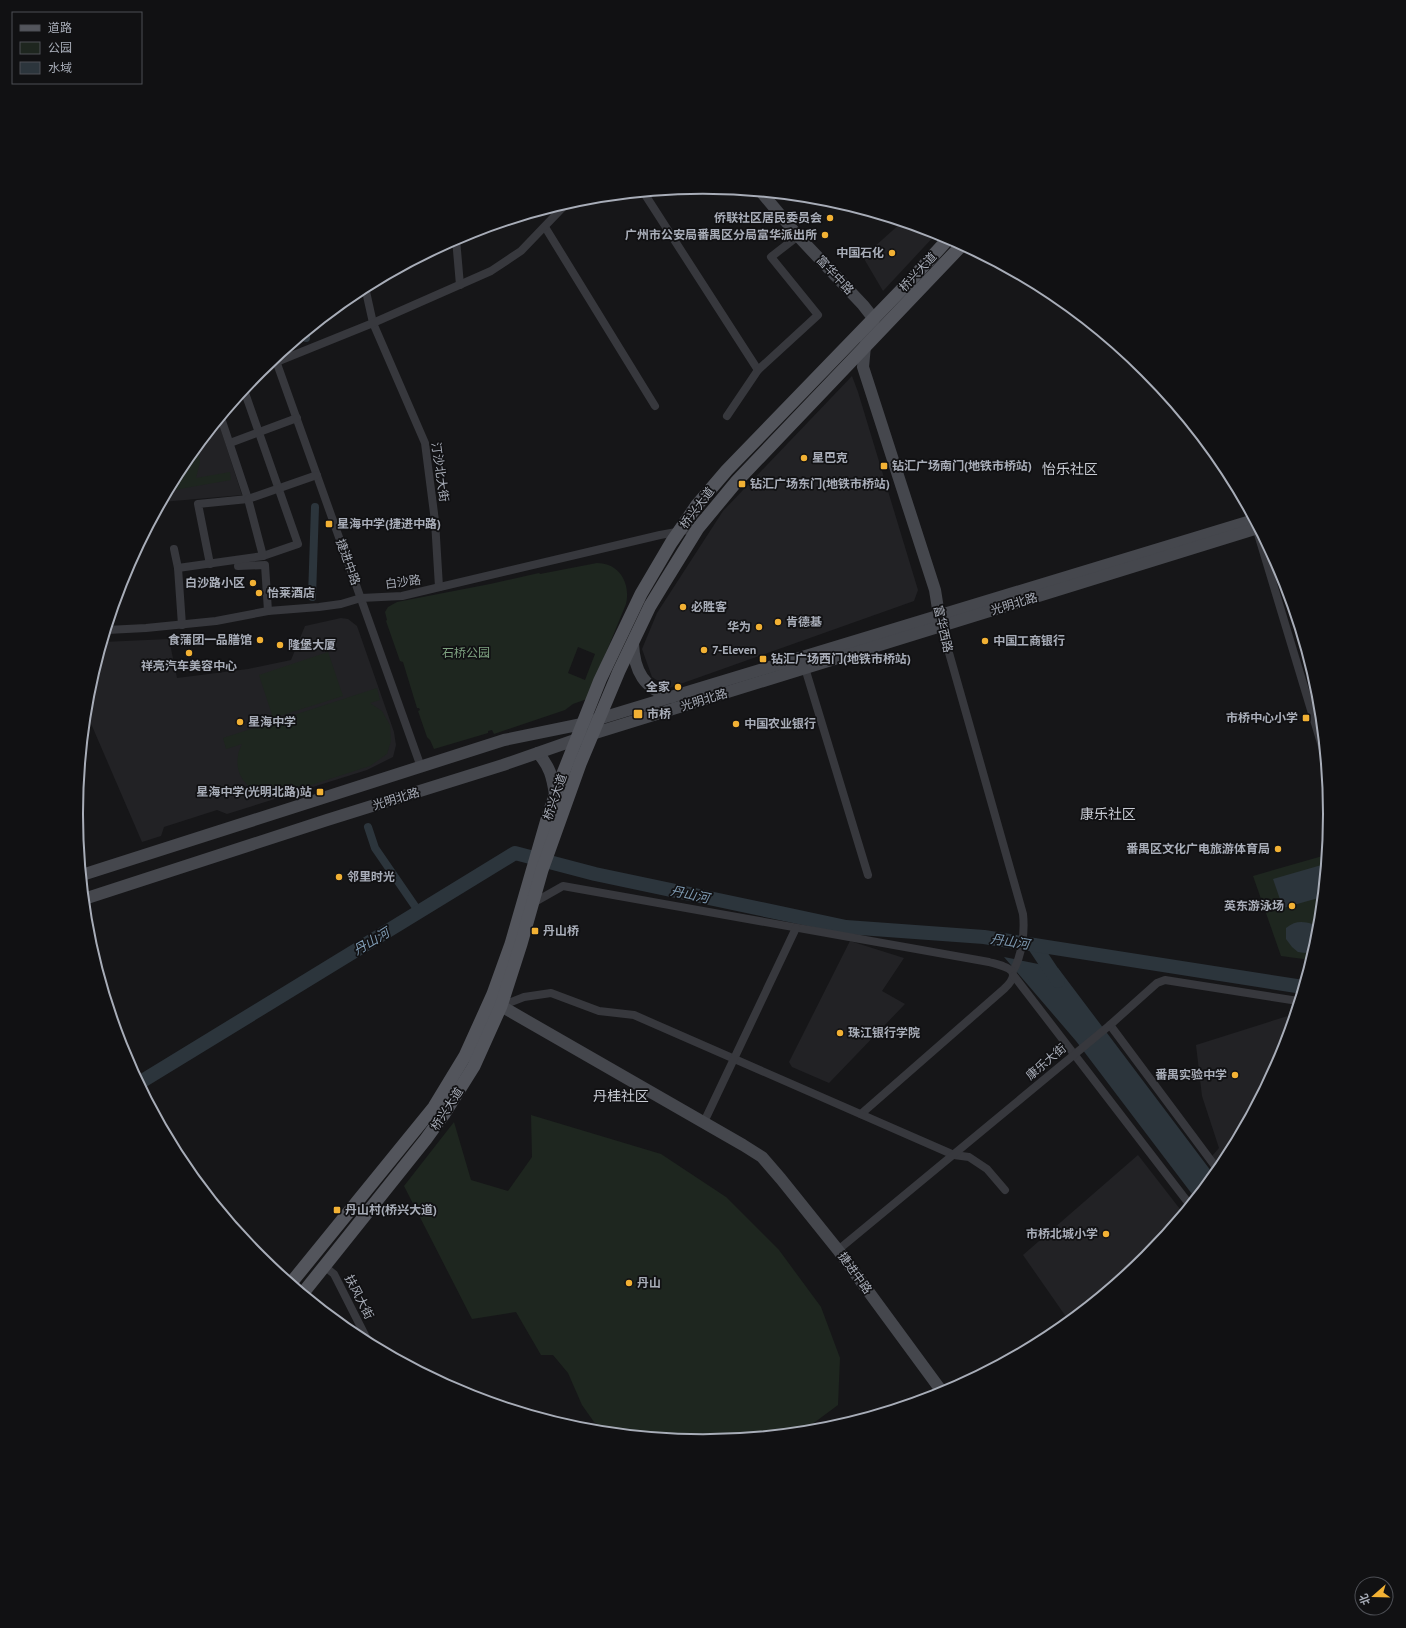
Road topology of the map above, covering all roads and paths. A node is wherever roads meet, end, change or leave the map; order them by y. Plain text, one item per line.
1 (646, 197) edge
2 (765, 197) edge
3 (559, 211) edge
4 (545, 227) junction
5 (798, 236) junction
6 (944, 243) edge
7 (457, 245) edge
8 (958, 249) edge
9 (460, 285) junction
10 (366, 293) edge
11 (874, 319) junction
12 (373, 323) junction
13 (865, 346) junction
14 (285, 356) edge
15 (277, 364) edge
16 (758, 370) junction
17 (246, 396) edge
18 (655, 406) dead end
19 (727, 416) dead end
20 (297, 418) junction
21 (223, 423) edge
22 (260, 432) junction
23 (230, 443) junction
24 (317, 475) junction
25 (279, 488) junction
26 (248, 499) junction
27 (1251, 525) edge
28 (698, 528) junction
29 (679, 531) junction
30 (1261, 545) edge
31 (174, 549) dead end
32 (263, 556) junction
33 (210, 564) junction
34 (238, 566) dead end
35 (178, 568) junction
36 (439, 587) junction
37 (361, 598) junction
38 (268, 610) junction
39 (940, 620) junction
40 (182, 625) junction
41 (111, 630) edge
42 (632, 643) junction
43 (804, 668) junction
44 (672, 697) junction
45 (599, 718) junction
46 (582, 724) junction
47 (592, 734) junction
48 (1318, 734) edge
49 (526, 735) junction
50 (577, 740) junction
51 (534, 754) junction
52 (421, 767) junction
53 (555, 794) junction
54 (545, 844) junction
55 (537, 868) junction
56 (86, 874) edge
57 (868, 875) dead end
58 (88, 898) edge
59 (533, 903) junction
60 (796, 928) junction
61 (1013, 974) junction
62 (1294, 1000) edge
63 (501, 1006) junction
64 (1110, 1025) junction
65 (1077, 1052) junction
66 (734, 1059) junction
67 (861, 1114) junction
68 (704, 1122) junction
69 (954, 1155) junction
70 (1214, 1165) edge
71 (1005, 1190) dead end
72 (1187, 1201) edge
73 (838, 1250) junction
74 (324, 1266) junction
75 (294, 1280) edge
76 (305, 1289) edge
77 (364, 1333) edge
78 (939, 1387) edge

1 - 16 street
2 - 5 main road, 富华中路
3 - 4 street
4 - 9 street
4 - 18 street
5 - 11 main road, 富华中路
5 - 16 street
6 - 11 main road, 桥兴大道
7 - 9 street
8 - 13 main road, 桥兴大道
9 - 12 street
10 - 12 street, 汀沙北大街
11 - 13 main road
11 - 29 main road, 桥兴大道
12 - 14 street
12 - 36 street, 汀沙北大街
13 - 28 main road, 桥兴大道
13 - 39 main road, 富华西路
15 - 20 street, 捷进中路
16 - 19 street
17 - 22 street
20 - 22 street
20 - 24 street, 捷进中路
21 - 23 street
22 - 23 street
22 - 25 street
23 - 26 street
24 - 25 street
24 - 37 street, 捷进中路
25 - 26 street
25 - 32 street
26 - 32 street
26 - 33 street
27 - 39 main road, 光明北路
28 - 29 street, 白沙路
28 - 42 main road, 桥兴大道
29 - 36 street, 白沙路
29 - 46 main road, 桥兴大道
30 - 48 street
31 - 35 street
32 - 33 street
33 - 35 street
34 - 38 street
35 - 40 street
36 - 37 street, 白沙路
37 - 38 street, 白沙路
37 - 52 street, 捷进中路
38 - 40 street, 白沙路
39 - 43 main road, 光明北路
39 - 44 main road, 光明北路
39 - 61 street, 富华西路
40 - 41 street, 白沙路
42 - 44 main road
42 - 45 main road, 桥兴大道
43 - 47 main road, 光明北路
43 - 57 street
44 - 45 main road, 光明北路
45 - 46 main road, 光明北路
45 - 47 main road, 桥兴大道
46 - 49 main road, 光明北路
46 - 50 main road, 桥兴大道
47 - 50 main road, 光明北路
47 - 54 main road, 桥兴大道
49 - 51 main road
49 - 52 main road, 光明北路
50 - 51 main road, 光明北路
50 - 53 main road, 桥兴大道
51 - 53 main road
51 - 58 main road, 光明北路
52 - 56 main road, 光明北路
53 - 54 main road, 桥兴大道
54 - 55 main road
55 - 59 main road, 桥兴大道
55 - 75 main road, 桥兴大道
59 - 60 street
59 - 63 main road, 桥兴大道
60 - 61 street
60 - 66 street
61 - 65 street
61 - 67 street, 富华西路
62 - 64 street, 康乐大街
63 - 66 street
63 - 68 main road, 捷进中路
63 - 74 main road, 桥兴大道
64 - 65 street, 康乐大街
64 - 70 street
65 - 69 street, 康乐大街
65 - 72 street
66 - 67 street
66 - 68 street
67 - 69 street
68 - 73 main road, 捷进中路
69 - 71 street
69 - 73 street, 康乐大街
73 - 78 main road, 捷进中路
74 - 76 main road, 桥兴大道
74 - 77 street, 扶风大街

